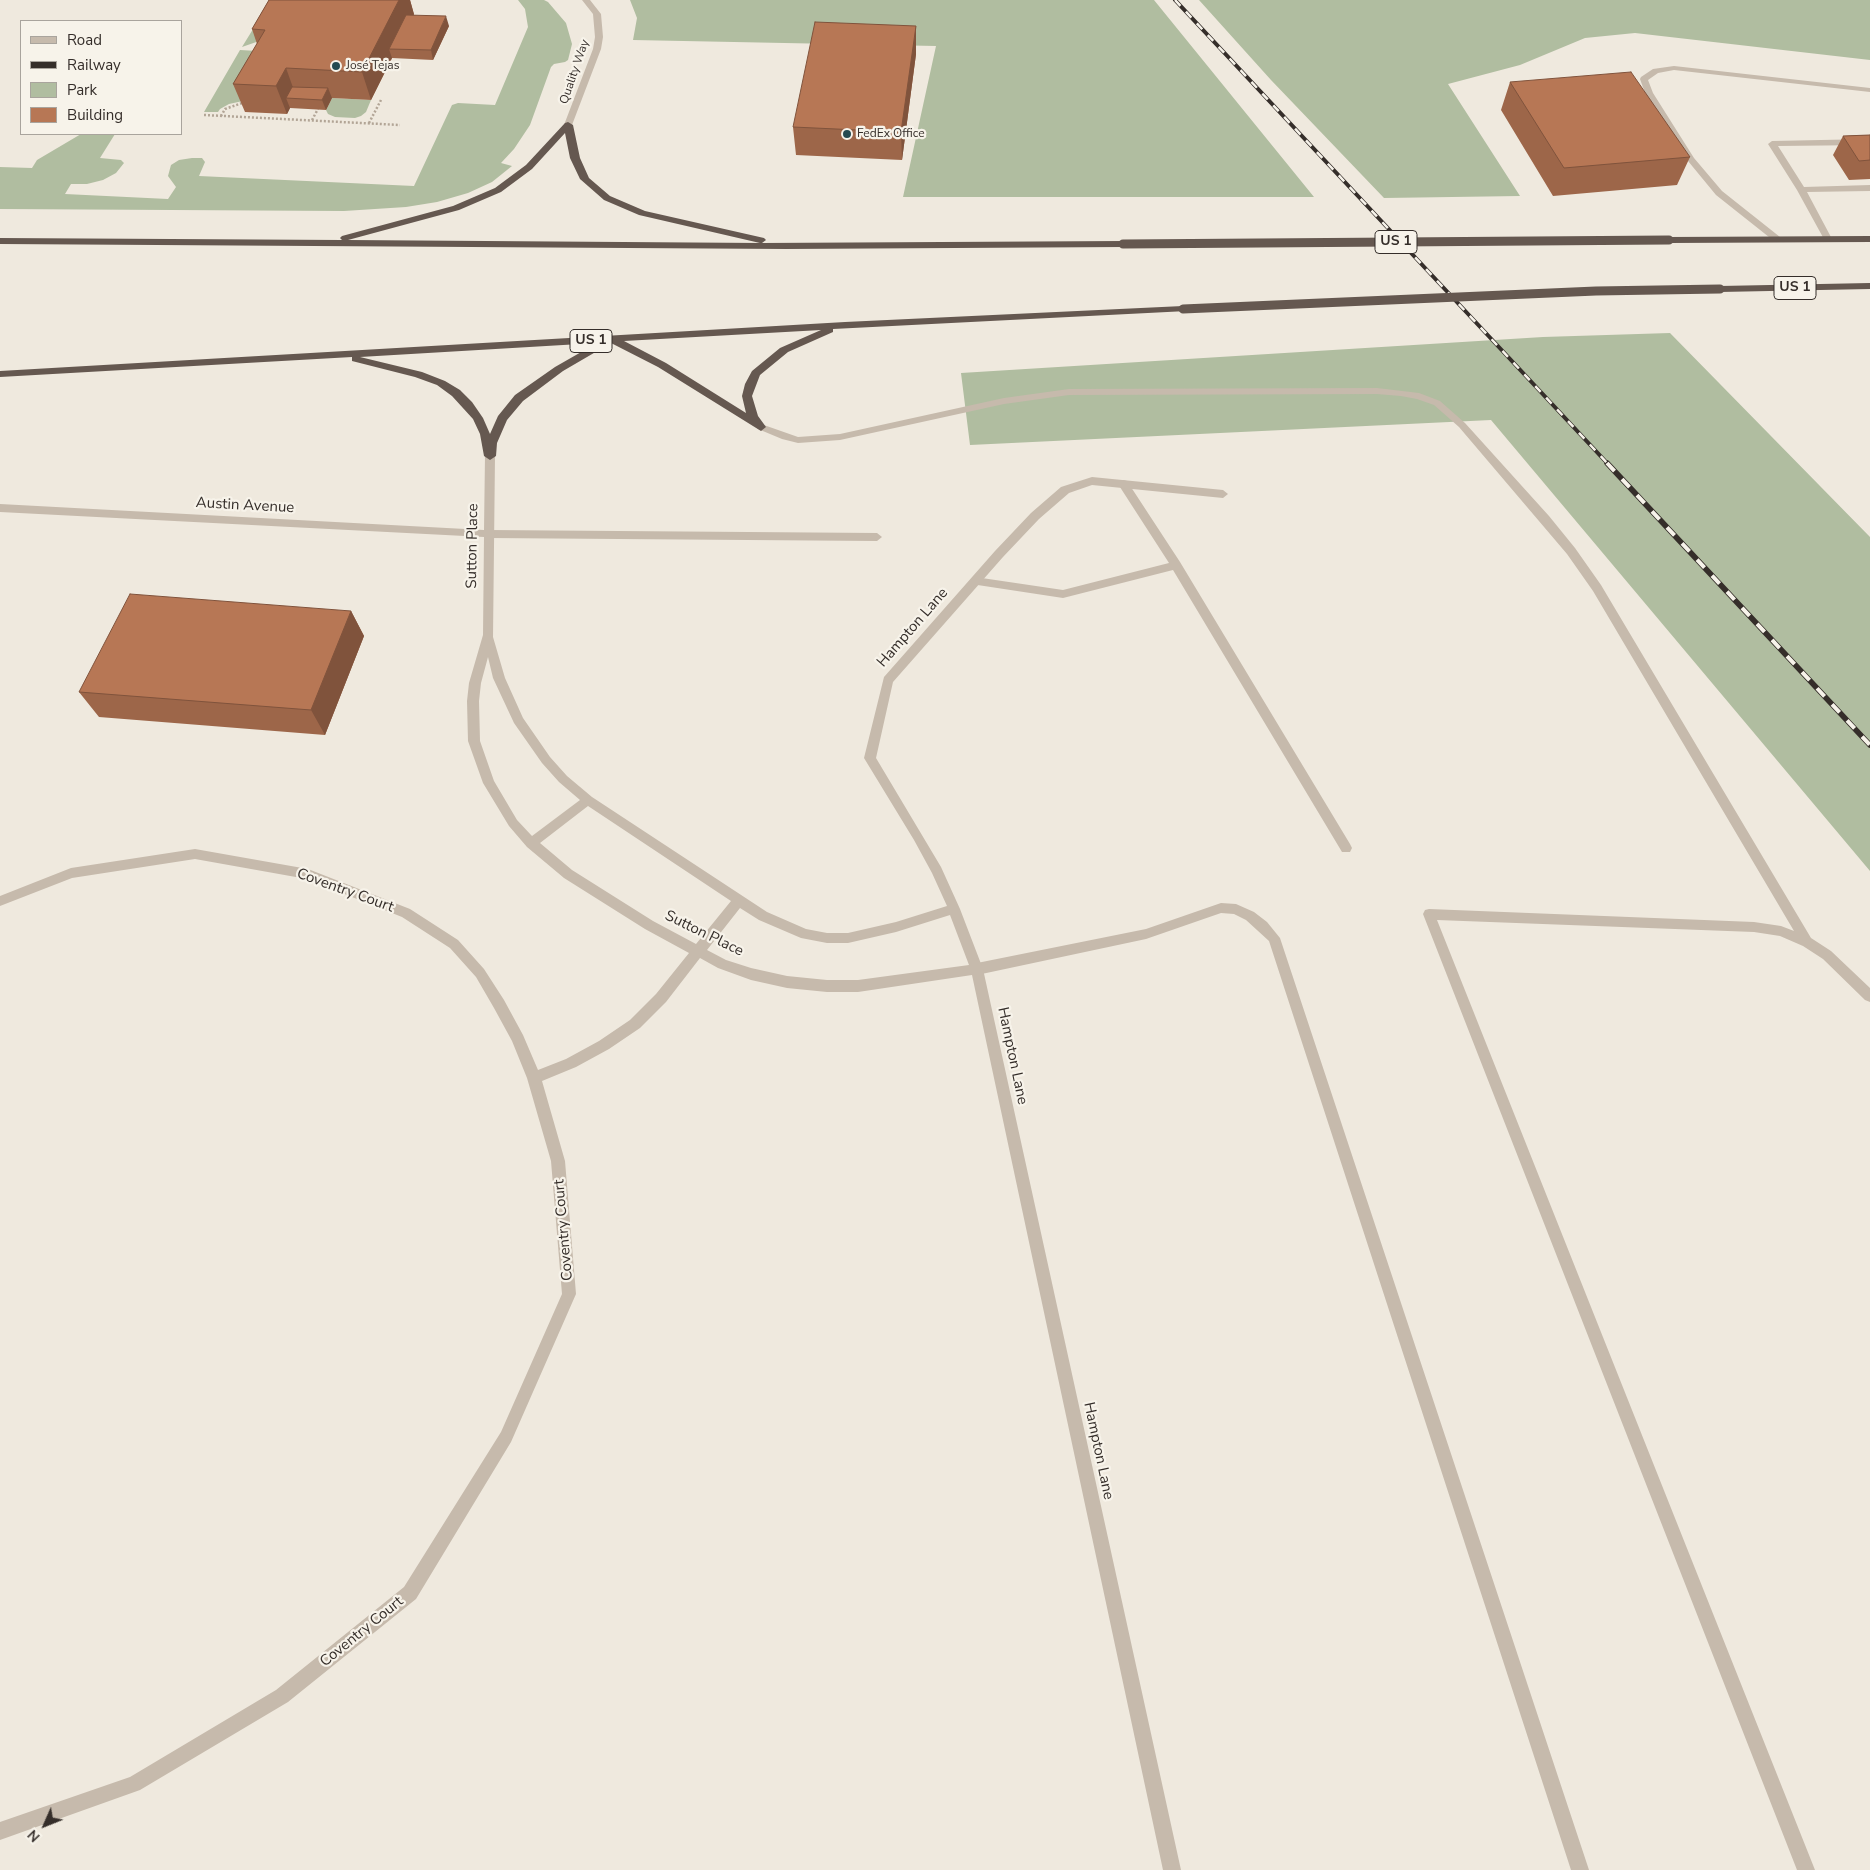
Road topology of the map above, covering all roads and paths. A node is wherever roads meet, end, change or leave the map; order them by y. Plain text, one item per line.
1 (586, 0) edge
2 (1870, 90) edge
3 (381, 100) dead end
4 (249, 102) edge
5 (318, 109) edge
6 (204, 115) dead end
7 (221, 116) junction
8 (312, 120) junction
9 (369, 123) junction
10 (400, 124) dead end
11 (568, 125) junction
12 (1870, 142) edge
13 (1870, 188) edge
14 (1801, 190) junction
15 (1777, 239) junction
16 (1828, 239) junction
17 (1870, 239) edge
18 (0, 241) edge
19 (325, 243) junction
20 (786, 246) junction
21 (1870, 286) edge
22 (845, 325) junction
23 (611, 339) junction
24 (336, 355) junction
25 (0, 374) edge
26 (761, 427) junction
27 (490, 456) junction
28 (1122, 484) junction
29 (1223, 494) dead end
30 (0, 508) edge
31 (489, 534) junction
32 (877, 537) dead end
33 (1176, 565) junction
34 (975, 581) junction
35 (488, 635) junction
36 (588, 800) junction
37 (531, 843) junction
38 (1346, 848) dead end
39 (739, 900) junction
40 (0, 901) edge
41 (954, 909) junction
42 (1806, 942) junction
43 (697, 952) junction
44 (977, 969) junction
45 (1870, 996) edge
46 (534, 1078) junction
47 (0, 1831) edge
48 (1172, 1870) edge
49 (1580, 1870) edge
50 (1806, 1870) edge

1 - 11 street, Quality Way
2 - 15 street
3 - 9 path
4 - 7 path
5 - 8 path
6 - 7 path
7 - 8 path
8 - 9 path
9 - 10 path
11 - 19 highway
11 - 20 highway
12 - 14 street
13 - 14 street
14 - 16 street
15 - 16 highway, US 1
15 - 20 highway, US 1, bridge
16 - 17 highway, US 1
18 - 19 highway, US 1
19 - 20 highway, US 1
21 - 22 highway, US 1, bridge
22 - 23 highway, US 1
22 - 26 highway
23 - 24 highway, US 1
23 - 26 highway
23 - 27 highway
24 - 25 highway, US 1
24 - 27 highway
26 - 42 street
27 - 31 street, Sutton Place
28 - 29 street, Hampton Lane
28 - 33 street
28 - 34 street, Hampton Lane
30 - 31 street, Austin Avenue
31 - 32 street, Austin Avenue
31 - 35 street, Sutton Place
33 - 34 street
33 - 38 street
34 - 41 street, Hampton Lane
35 - 36 street, Sutton Place
35 - 37 street, Sutton Place
36 - 37 street
36 - 39 street, Sutton Place
37 - 43 street, Sutton Place
39 - 41 street, Sutton Place
39 - 43 street
40 - 46 street, Coventry Court
41 - 44 street, Hampton Lane
42 - 45 street
42 - 50 street
43 - 44 street, Sutton Place
43 - 46 street
44 - 48 street, Hampton Lane
44 - 49 street, Sutton Place
46 - 47 street, Coventry Court

